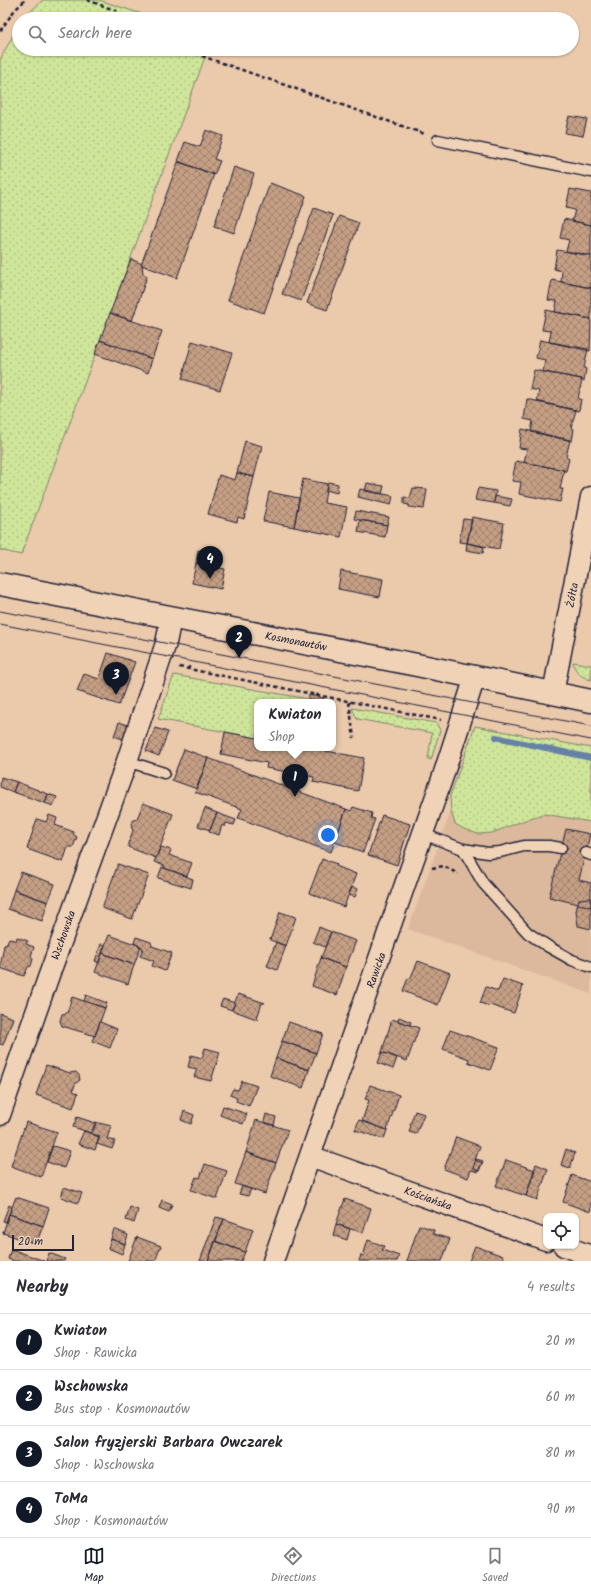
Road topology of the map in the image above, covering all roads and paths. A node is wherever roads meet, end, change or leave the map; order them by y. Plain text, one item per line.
1 (25, 0) edge
2 (87, 0) edge
3 (13, 12) edge
4 (119, 12) edge
5 (12, 14) edge
6 (0, 31) edge
7 (202, 56) edge
8 (438, 140) joint
9 (591, 172) edge
10 (591, 497) edge
11 (0, 584) edge
12 (171, 618) junction
13 (190, 665) dead end
14 (475, 677) junction
15 (553, 693) junction
16 (334, 699) edge
17 (336, 699) edge
18 (591, 701) edge
19 (349, 702) junction
20 (447, 721) dead end
21 (354, 738) dead end
22 (127, 760) junction
23 (164, 773) dead end
24 (423, 834) junction
25 (561, 848) dead end
26 (464, 849) junction
27 (428, 869) dead end
28 (459, 874) dead end
29 (591, 967) edge
30 (0, 1115) edge
31 (310, 1156) junction
32 (543, 1239) edge
33 (572, 1249) edge
34 (591, 1256) edge
35 (273, 1261) edge

1 - 3 path
2 - 4 path
5 - 6 path
7 - 8 path
8 - 9 lane
10 - 15 street, Żółta
11 - 12 main road, Kosmonautów
12 - 14 main road, Kosmonautów
12 - 22 street, Wschowska
13 - 16 path
14 - 15 main road, Kosmonautów
14 - 24 street, Rawicka
15 - 18 main road, Kosmonautów
17 - 19 path
19 - 20 path
19 - 21 path
22 - 23 lane
22 - 30 street, Wschowska
24 - 26 lane
24 - 31 street, Rawicka
25 - 26 lane
26 - 29 lane
27 - 28 path
31 - 32 street, Kościańska
31 - 35 street, Rawicka
33 - 34 street

